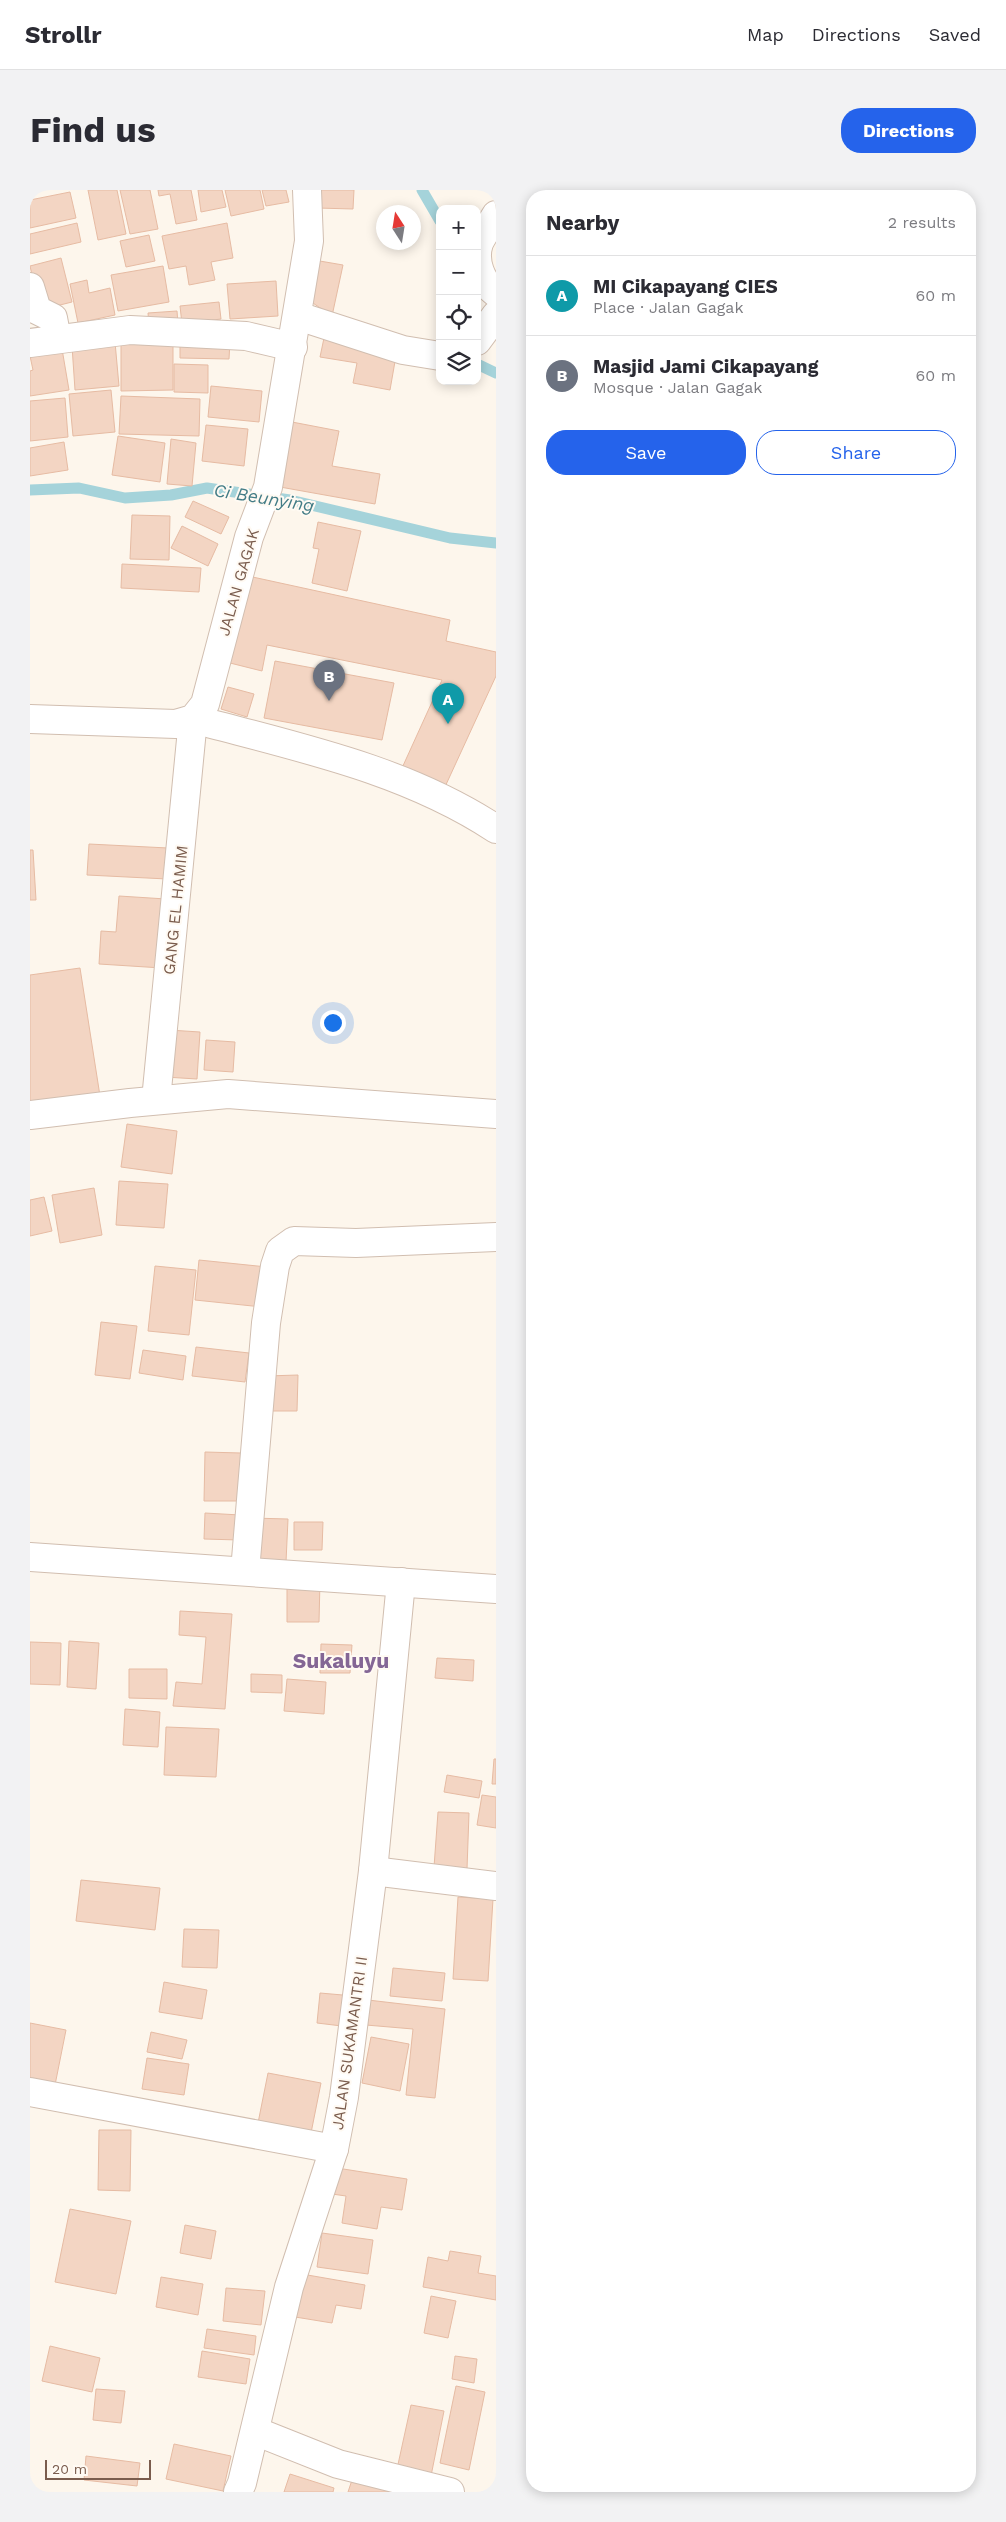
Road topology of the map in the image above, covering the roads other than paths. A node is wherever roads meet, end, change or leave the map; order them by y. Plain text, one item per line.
1 (307, 190) edge
2 (496, 215) edge
3 (30, 286) edge
4 (496, 293) edge
5 (496, 315) edge
6 (298, 316) junction
7 (57, 339) junction
8 (478, 340) edge
9 (30, 343) edge
10 (293, 347) junction
11 (436, 355) edge
12 (30, 719) edge
13 (193, 719) junction
14 (496, 829) edge
15 (156, 1100) junction
16 (496, 1114) edge
17 (30, 1115) edge
18 (496, 1236) edge
19 (30, 1557) edge
20 (245, 1571) junction
21 (401, 1582) junction
22 (496, 1589) edge
23 (373, 1872) junction
24 (496, 1886) edge
25 (30, 2092) edge
26 (334, 2149) junction
27 (255, 2431) junction
28 (238, 2492) edge
29 (450, 2492) edge

1 - 6 street, JALAN GAGAK
2 - 4 street
3 - 7 street
5 - 8 street
6 - 10 street, JALAN GAGAK
6 - 11 street
7 - 9 street
7 - 10 street
10 - 13 street, JALAN GAGAK
12 - 13 street
13 - 14 street
13 - 15 street, GANG EL HAMIM
15 - 16 street
15 - 17 street
18 - 20 street
19 - 20 street
20 - 21 street
21 - 22 street
21 - 23 street, JALAN SUKAMANTRI II
23 - 24 street
23 - 26 street, JALAN SUKAMANTRI II
25 - 26 street
26 - 27 street, JALAN SUKAMANTRI II
27 - 28 street, JALAN SUKAMANTRI II
27 - 29 street

